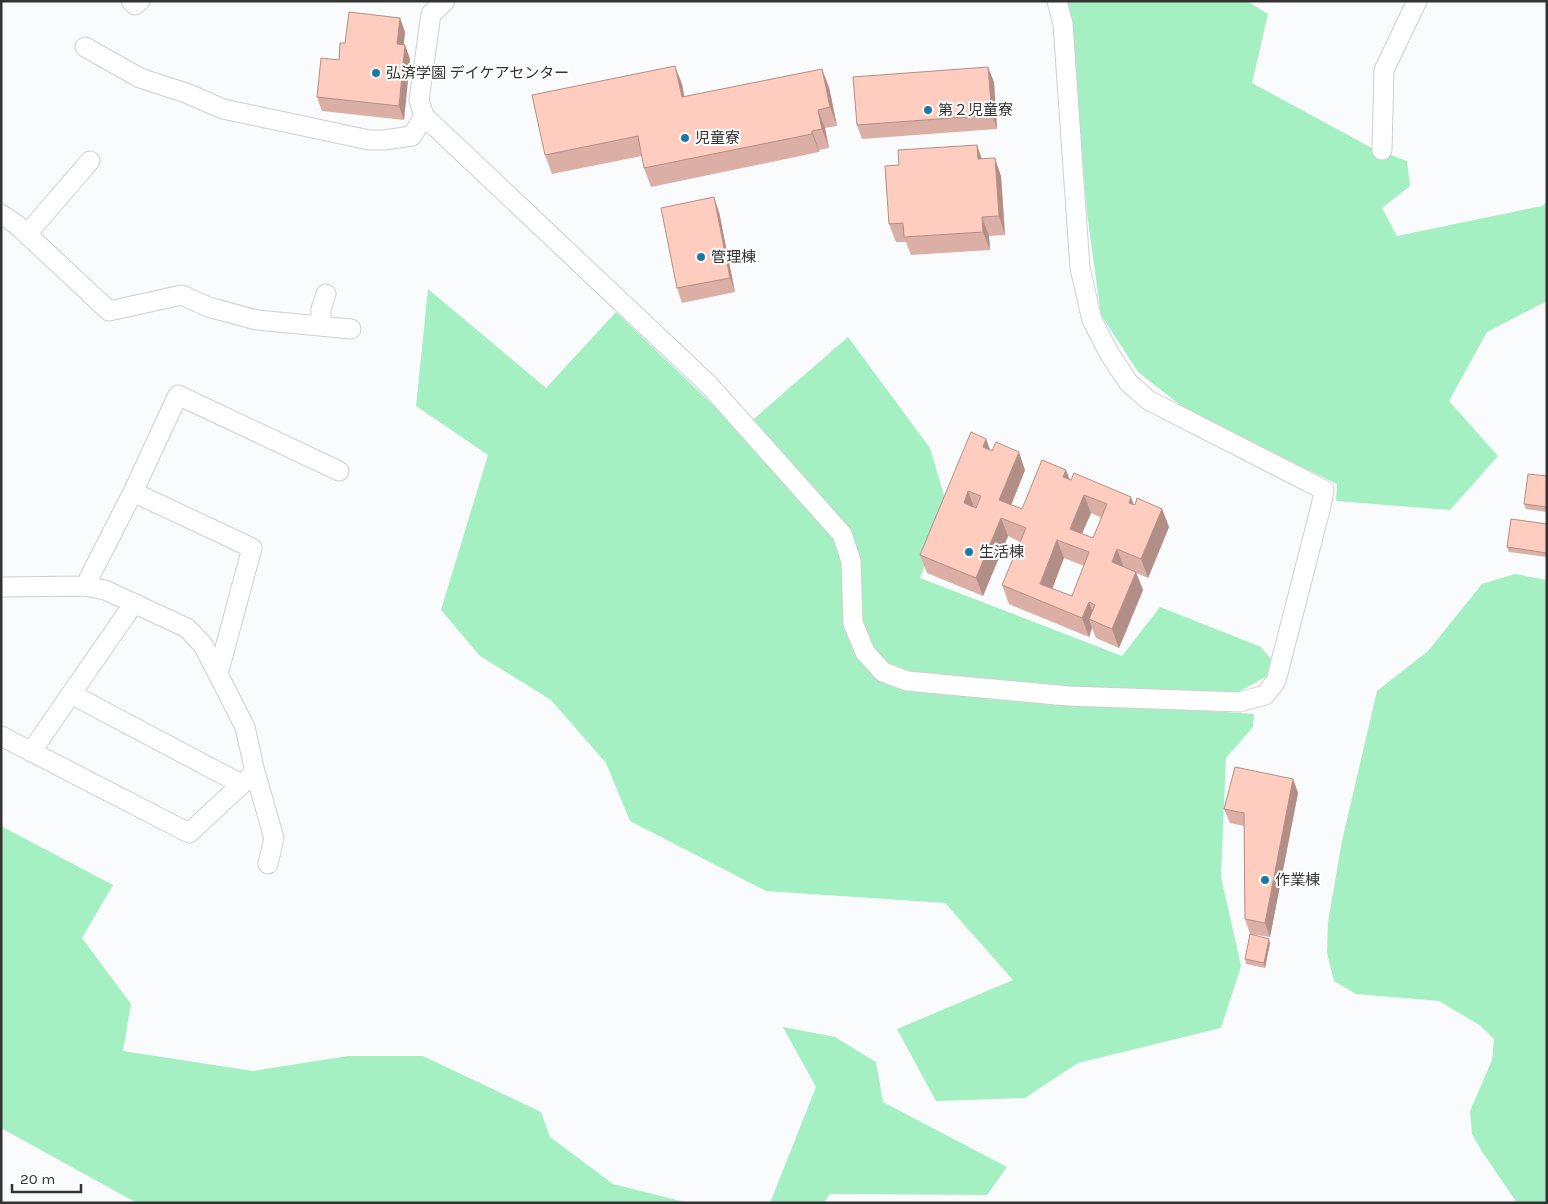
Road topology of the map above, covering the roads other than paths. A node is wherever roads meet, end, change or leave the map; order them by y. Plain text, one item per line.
1 (131, 1) edge
2 (140, 1) edge
3 (445, 1) edge
4 (1057, 1) edge
5 (1417, 1) edge
6 (85, 47) dead end
7 (424, 116) junction
8 (1382, 150) dead end
9 (90, 161) dead end
10 (1, 214) edge
11 (27, 234) junction
12 (326, 294) dead end
13 (321, 326) junction
14 (351, 329) dead end
15 (339, 471) dead end
16 (133, 492) junction
17 (85, 586) junction
18 (1, 587) edge
19 (134, 604) junction
20 (218, 674) junction
21 (71, 694) junction
22 (1, 736) edge
23 (31, 752) junction
24 (248, 778) junction
25 (268, 864) dead end

1 - 2 street
3 - 7 street
4 - 7 street
5 - 8 street
6 - 7 street
9 - 11 street
10 - 11 street
11 - 13 street
12 - 13 street
13 - 14 street
15 - 16 street
16 - 17 street
16 - 20 street
17 - 18 street
17 - 19 street
19 - 20 street
19 - 21 street
20 - 24 street
21 - 23 street
21 - 24 street
22 - 23 street
23 - 24 street
24 - 25 street

